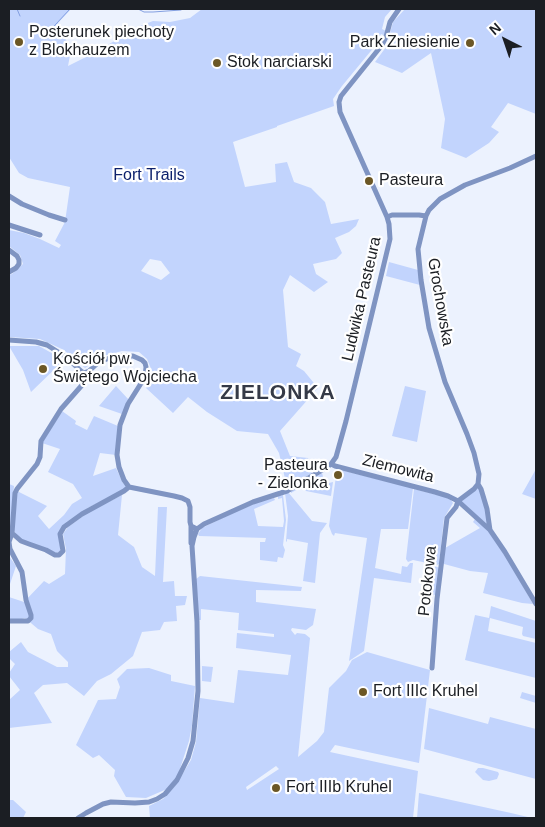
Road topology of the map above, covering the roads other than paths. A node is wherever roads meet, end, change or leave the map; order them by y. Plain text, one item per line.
1 (399, 9) edge
2 (536, 156) edge
3 (9, 196) edge
4 (426, 216) junction
5 (387, 217) junction
6 (65, 220) dead end
7 (9, 225) edge
8 (40, 235) dead end
9 (9, 250) edge
10 (9, 272) edge
11 (9, 340) edge
12 (84, 373) junction
13 (332, 464) junction
14 (478, 484) junction
15 (129, 487) junction
16 (458, 501) junction
17 (191, 526) junction
18 (197, 529) junction
19 (490, 530) junction
20 (12, 533) junction
21 (192, 546) junction
22 (536, 604) edge
23 (9, 621) edge
24 (432, 668) dead end
25 (78, 818) edge

1 - 5 street, Ludwika Pasteura
2 - 4 street, Grochowska
3 - 6 street
4 - 5 street
4 - 14 street, Grochowska
5 - 13 street, Ludwika Pasteura
7 - 8 street
9 - 10 street
11 - 12 street
12 - 15 street
12 - 20 street
13 - 16 street, Ziemowita
13 - 18 street
14 - 16 street
14 - 19 street, Grochowska
15 - 17 street
15 - 20 street
16 - 19 street, Grochowska
16 - 24 street, Potokowa
17 - 18 street
17 - 21 street
18 - 21 street
19 - 22 street, Grochowska
20 - 23 street
21 - 25 street

